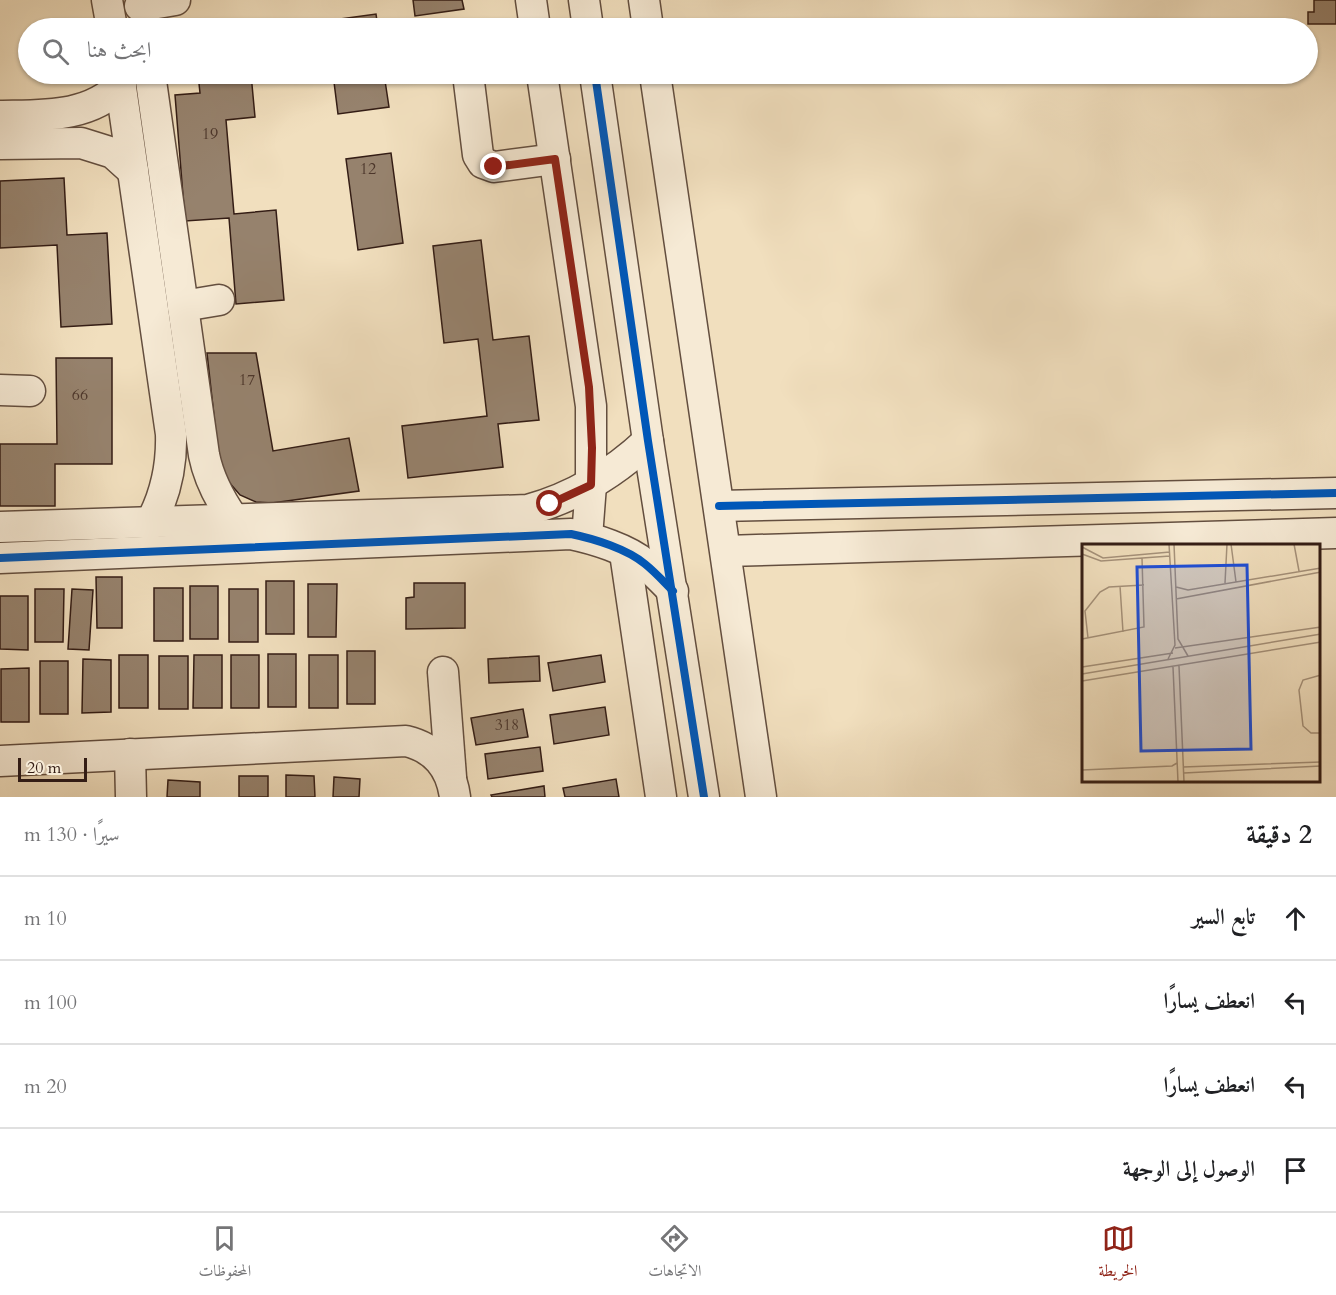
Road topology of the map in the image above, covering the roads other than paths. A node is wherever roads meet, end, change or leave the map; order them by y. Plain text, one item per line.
1 (108, 0) edge
2 (175, 0) edge
3 (531, 0) edge
4 (584, 0) edge
5 (644, 0) edge
6 (141, 12) edge
7 (111, 18) edge
8 (534, 18) edge
9 (587, 18) edge
10 (647, 18) edge
11 (117, 84) edge
12 (121, 84) edge
13 (151, 84) edge
14 (469, 84) edge
15 (544, 84) edge
16 (596, 84) edge
17 (656, 84) edge
18 (0, 116) edge
19 (47, 129) junction
20 (0, 144) edge
21 (555, 159) junction
22 (133, 171) junction
23 (219, 300) dead end
24 (183, 306) junction
25 (0, 390) edge
26 (30, 391) dead end
27 (201, 433) junction
28 (171, 434) junction
29 (648, 441) junction
30 (591, 485) junction
31 (1336, 492) edge
32 (1269, 494) junction
33 (719, 506) junction
34 (234, 520) junction
35 (150, 524) junction
36 (0, 527) edge
37 (1336, 533) edge
38 (1269, 534) junction
39 (587, 537) junction
40 (726, 551) junction
41 (625, 553) junction
42 (0, 558) edge
43 (673, 591) junction
44 (443, 672) dead end
45 (130, 754) junction
46 (0, 760) edge
47 (453, 787) edge
48 (131, 797) edge
49 (661, 797) edge
50 (704, 797) edge
51 (761, 797) edge

1 - 7 street
2 - 6 street
3 - 8 street
4 - 9 street
5 - 10 street
11 - 19 street
12 - 22 street
13 - 24 street
14 - 21 street
15 - 21 street
16 - 29 street
17 - 33 street
18 - 19 street
19 - 20 street
19 - 22 street
21 - 30 street
22 - 28 street
23 - 24 street
24 - 27 street
25 - 26 street
27 - 28 street
27 - 34 street
28 - 35 street
29 - 30 street
29 - 43 street
30 - 34 street
30 - 39 street
31 - 32 street
32 - 33 street
32 - 38 street
33 - 40 street
34 - 35 street
35 - 36 street
37 - 38 street
38 - 40 street
39 - 41 street
39 - 42 street
40 - 51 street
41 - 43 street
41 - 49 street
43 - 50 street
44 - 47 street
45 - 46 street
45 - 47 street
45 - 48 street

